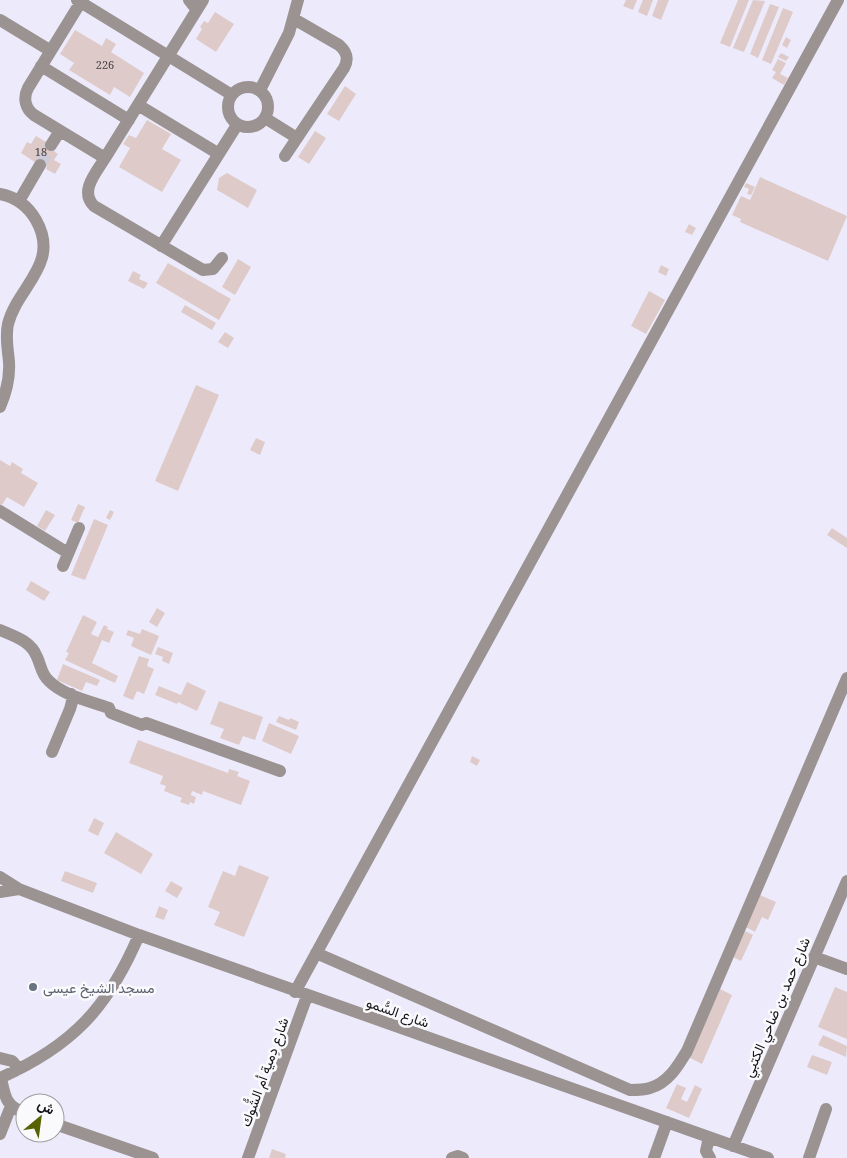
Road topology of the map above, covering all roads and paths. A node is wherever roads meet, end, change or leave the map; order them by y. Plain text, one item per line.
1 (298, 0) edge
2 (838, 0) edge
3 (80, 1) edge
4 (197, 3) edge
5 (294, 19) junction
6 (0, 20) edge
7 (50, 51) junction
8 (169, 56) junction
9 (41, 66) junction
10 (260, 90) junction
11 (232, 94) junction
12 (138, 105) junction
13 (265, 118) junction
14 (128, 120) junction
15 (237, 125) junction
16 (60, 131) junction
17 (297, 138) junction
18 (51, 146) tunnel mouth
19 (219, 154) junction
20 (285, 156) dead end
21 (105, 158) junction
22 (40, 164) tunnel mouth
23 (0, 194) edge
24 (18, 201) junction
25 (161, 246) junction
26 (222, 258) dead end
27 (0, 407) edge
28 (0, 511) edge
29 (79, 528) dead end
30 (68, 553) junction
31 (63, 566) dead end
32 (0, 630) edge
33 (847, 678) edge
34 (71, 694) junction
35 (52, 752) dead end
36 (280, 771) dead end
37 (0, 877) edge
38 (847, 881) edge
39 (19, 889) junction
40 (0, 892) edge
41 (139, 936) junction
42 (316, 953) junction
43 (814, 958) junction
44 (847, 969) edge
45 (301, 994) junction
46 (0, 1058) edge
47 (20, 1069) junction
48 (0, 1078) edge
49 (11, 1106) junction
50 (15, 1108) edge
51 (826, 1109) dead end
52 (667, 1122) junction
53 (65, 1127) edge
54 (0, 1134) edge
55 (709, 1137) junction
56 (733, 1146) junction
57 (760, 1157) edge
58 (153, 1158) edge
59 (248, 1158) edge
60 (452, 1158) edge
61 (463, 1158) edge
62 (654, 1158) edge
63 (710, 1158) edge
64 (809, 1158) edge

1 - 5 street
2 - 42 street, شارع دِمية أم الشُّوك
3 - 7 street
3 - 8 street
4 - 8 street
5 - 10 street
5 - 17 street
6 - 7 street
7 - 9 street
8 - 11 street
8 - 12 street
9 - 14 street
9 - 16 street
10 - 11 street
10 - 13 street
11 - 15 street
12 - 14 street
12 - 19 street
13 - 15 street
13 - 17 street
14 - 21 street
15 - 19 street
16 - 18 street
16 - 21 street
17 - 20 street
19 - 25 street
21 - 25 street
22 - 24 street
23 - 24 street
24 - 27 street
25 - 26 street
28 - 30 street
29 - 30 street
30 - 31 street
32 - 34 street
33 - 42 street
34 - 35 street
34 - 36 street
37 - 39 street, شارع السُّمو
38 - 43 street, شارع حمد بن ضاحي الكتبي
39 - 40 street
39 - 41 street, شارع السُّمو
41 - 45 street, شارع السُّمو
41 - 47 street
42 - 45 street, شارع دِمية أم الشُّوك
43 - 44 street
43 - 56 street, شارع حمد بن ضاحي الكتبي
45 - 52 street, شارع السُّمو
45 - 59 street, شارع دِمية أم الشُّوك
46 - 47 street
47 - 48 street
48 - 49 street
49 - 50 street
49 - 54 street
51 - 64 street
52 - 55 street, شارع السُّمو
52 - 62 street
53 - 58 street
55 - 56 street, شارع السُّمو
55 - 63 street
56 - 57 street, شارع السُّمو
60 - 61 street

